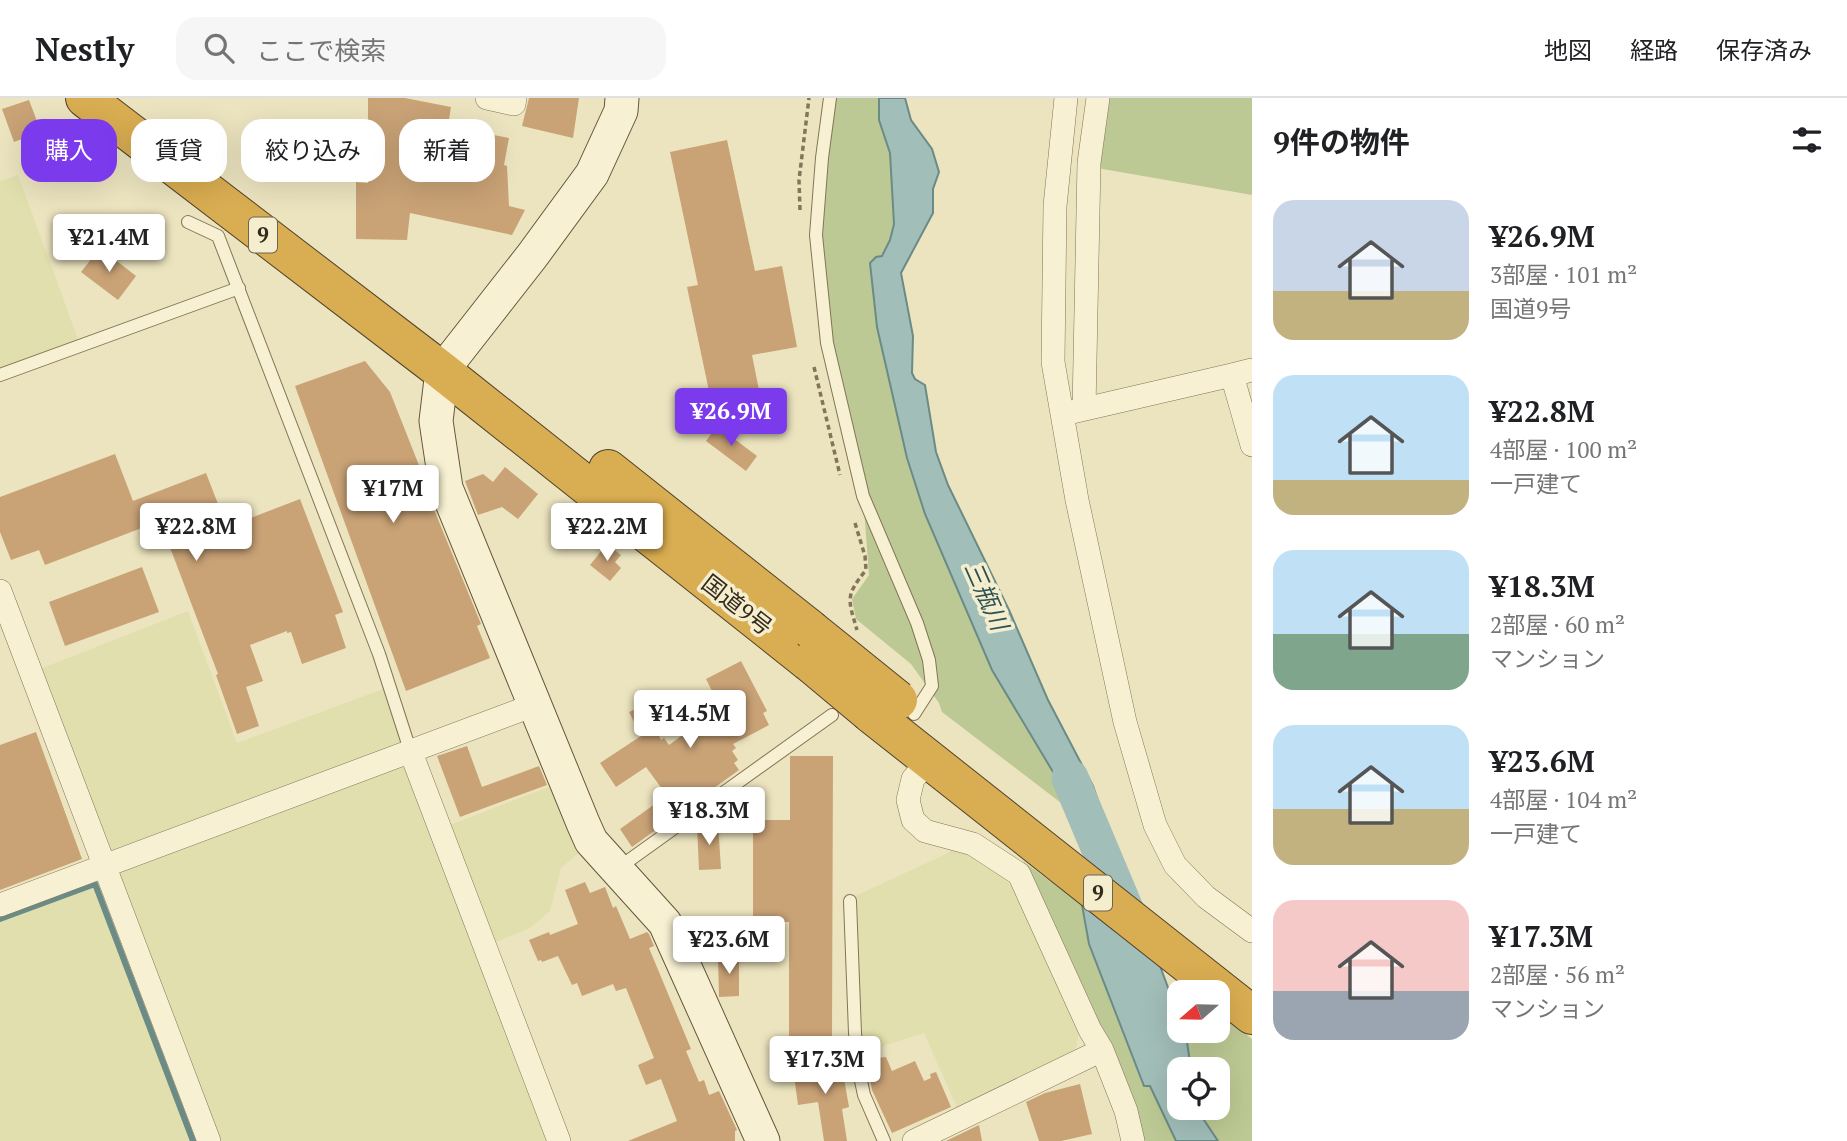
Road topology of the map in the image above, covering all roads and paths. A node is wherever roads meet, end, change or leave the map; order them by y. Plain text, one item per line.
1 (85, 98) edge
2 (123, 98) edge
3 (487, 98) edge
4 (515, 98) edge
5 (622, 98) edge
6 (830, 98) edge
7 (1066, 98) edge
8 (1098, 98) edge
9 (188, 222) dead end
10 (239, 288) junction
11 (449, 362) junction
12 (1242, 373) edge
13 (0, 375) edge
14 (1084, 409) junction
15 (1061, 415) junction
16 (1252, 445) edge
17 (0, 591) edge
18 (534, 705) junction
19 (894, 709) junction
20 (832, 715) dead end
21 (410, 750) junction
22 (944, 756) junction
23 (105, 866) junction
24 (616, 869) junction
25 (850, 901) dead end
26 (0, 905) edge
27 (1252, 931) edge
28 (1236, 986) edge
29 (1252, 1015) edge
30 (1102, 1050) junction
31 (209, 1141) edge
32 (559, 1141) edge
33 (762, 1141) edge
34 (884, 1141) edge
35 (914, 1141) edge
36 (1133, 1141) edge

1 - 11 highway, 国道9号 / 9
2 - 11 highway, 国道9号 / 9
3 - 4 street
5 - 11 street
6 - 19 lane
7 - 15 street
8 - 14 street
9 - 10 lane
10 - 13 lane
10 - 21 lane
11 - 18 street
11 - 19 highway, 国道9号 / 9, bridge
12 - 14 street
12 - 16 street
14 - 15 street
15 - 27 street
17 - 23 street
18 - 21 street
18 - 24 street
19 - 22 highway, 国道9号 / 9
20 - 24 lane
21 - 23 street
21 - 32 street
22 - 28 highway, 国道9号 / 9
22 - 28 highway, 国道9号 / 9
22 - 30 street
23 - 26 street
23 - 31 street
24 - 33 street
25 - 34 lane
28 - 29 highway, 国道9号 / 9
30 - 35 street
30 - 36 street

